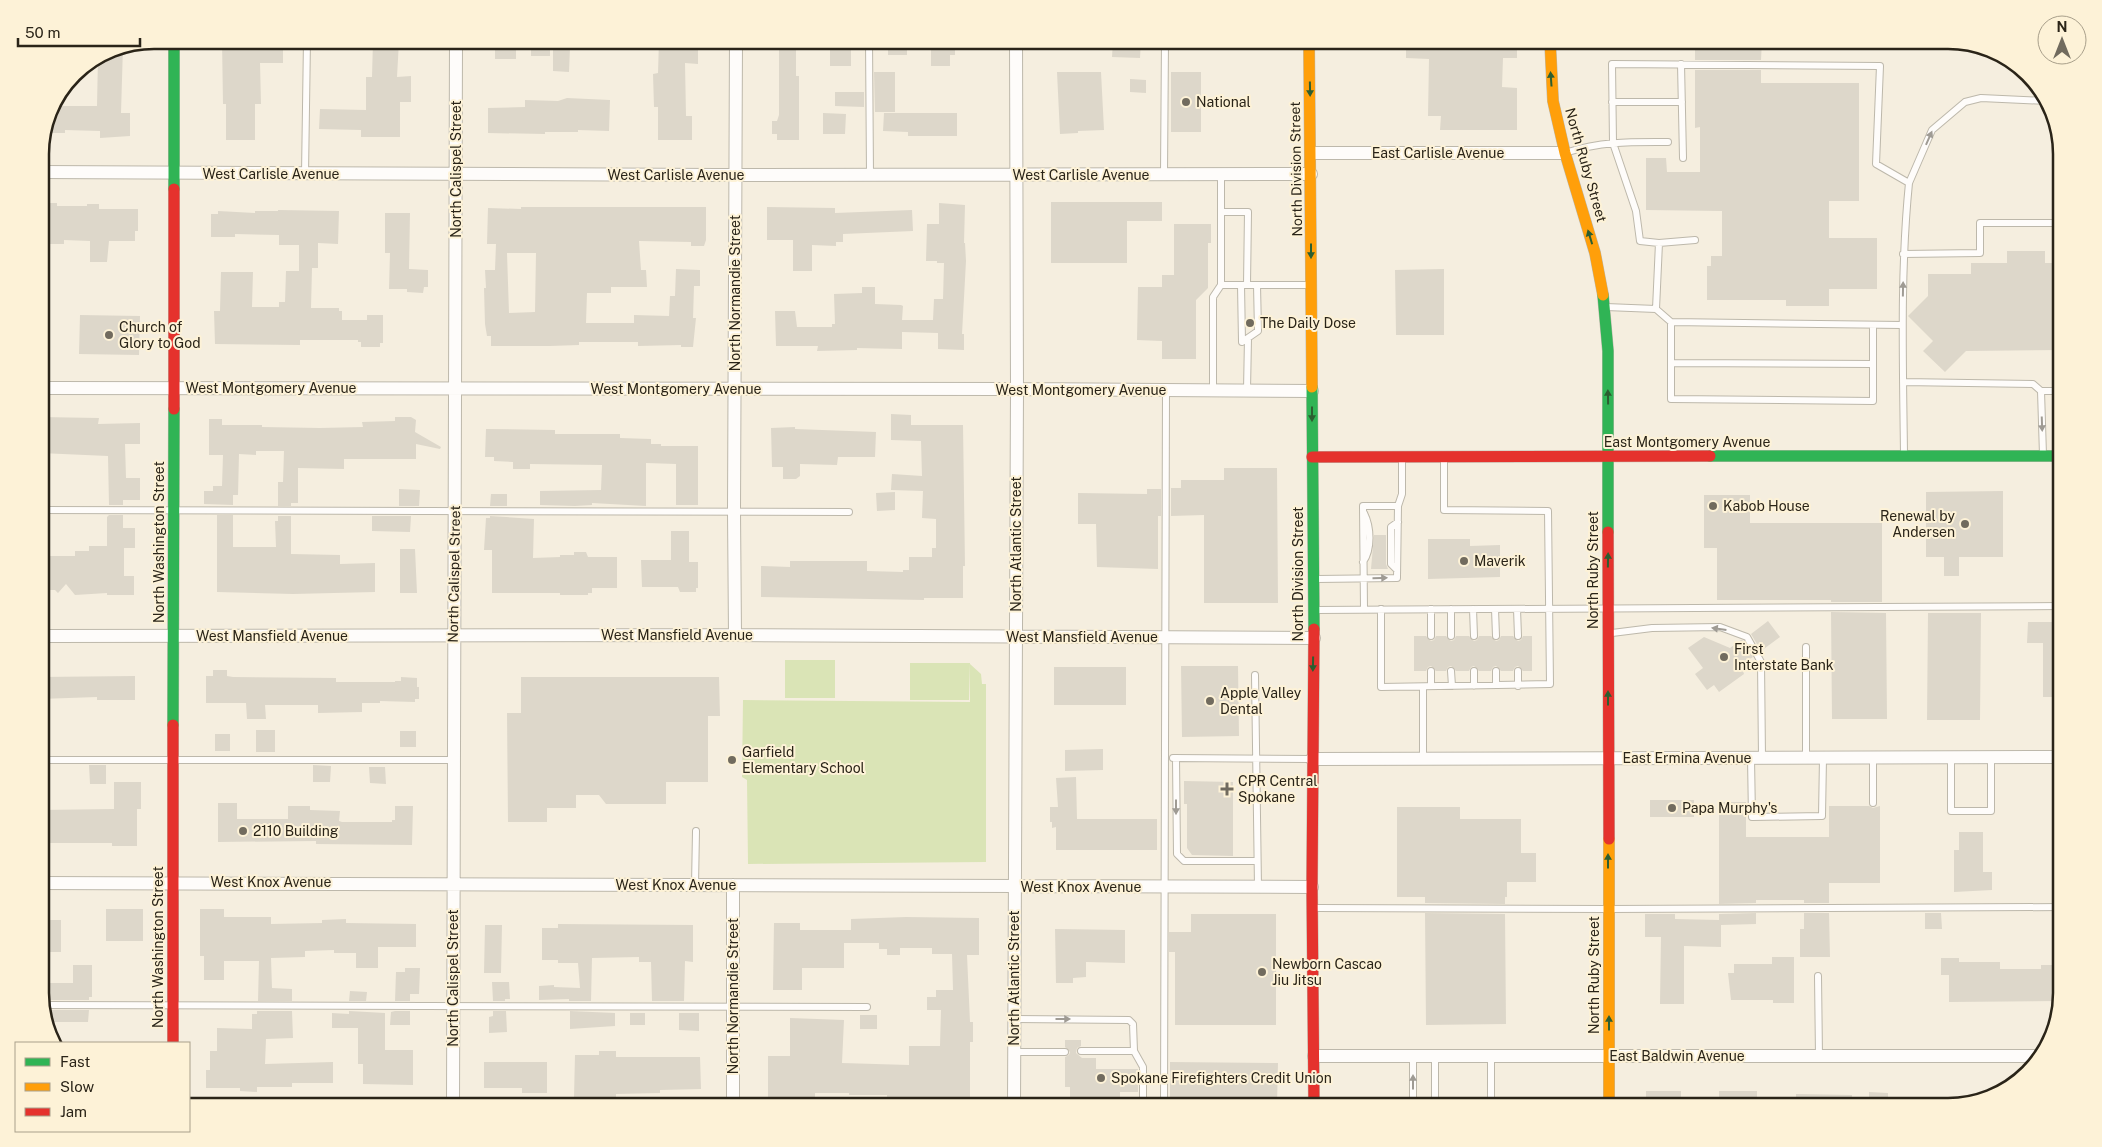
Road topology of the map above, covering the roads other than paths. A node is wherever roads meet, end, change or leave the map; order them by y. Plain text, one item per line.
1 (174, 49) edge
2 (307, 49) edge
3 (456, 49) edge
4 (736, 49) edge
5 (869, 49) edge
6 (1016, 49) edge
7 (1165, 49) edge
8 (1309, 49) edge
9 (1550, 49) edge
10 (1681, 64) junction
11 (2039, 101) edge
12 (1612, 102) junction
13 (1682, 102) junction
14 (1668, 142) dead end
15 (1613, 143) junction
16 (1311, 153) junction
17 (1565, 153) junction
18 (1683, 158) dead end
19 (49, 172) edge
20 (174, 173) junction
21 (305, 174) junction
22 (1164, 174) junction
23 (1221, 174) junction
24 (1311, 174) junction
25 (456, 175) junction
26 (736, 175) junction
27 (870, 175) junction
28 (1016, 175) junction
29 (1909, 183) junction
30 (1221, 212) junction
31 (2053, 223) edge
32 (1695, 240) dead end
33 (1659, 243) junction
34 (1903, 254) junction
35 (1244, 285) junction
36 (1257, 285) junction
37 (1312, 285) junction
38 (1222, 286) junction
39 (1604, 307) junction
40 (1656, 310) junction
41 (1671, 322) junction
42 (1873, 325) junction
43 (1902, 325) junction
44 (1248, 338) junction
45 (1671, 363) junction
46 (1873, 364) junction
47 (1903, 382) junction
48 (49, 388) edge
49 (174, 388) junction
50 (455, 389) junction
51 (1017, 389) junction
52 (734, 390) junction
53 (1166, 390) junction
54 (1213, 390) junction
55 (1247, 390) junction
56 (1312, 391) junction
57 (2041, 391) junction
58 (2053, 391) edge
59 (1444, 456) junction
60 (1904, 456) junction
61 (2044, 456) junction
62 (2053, 456) edge
63 (1312, 457) junction
64 (1402, 457) junction
65 (1609, 457) junction
66 (1398, 506) junction
67 (49, 510) edge
68 (174, 510) junction
69 (455, 511) junction
70 (734, 512) junction
71 (849, 512) dead end
72 (1313, 579) junction
73 (1363, 579) junction
74 (2053, 606) edge
75 (1549, 608) junction
76 (1431, 609) junction
77 (1452, 609) junction
78 (1473, 609) junction
79 (1495, 609) junction
80 (1517, 609) junction
81 (1607, 609) junction
82 (1314, 610) junction
83 (1364, 610) junction
84 (1381, 610) junction
85 (1608, 633) junction
86 (454, 635) junction
87 (735, 635) junction
88 (49, 636) edge
89 (174, 636) junction
90 (1431, 636) dead end
91 (1452, 636) dead end
92 (1474, 636) dead end
93 (1496, 636) dead end
94 (1518, 636) dead end
95 (1015, 637) junction
96 (1166, 637) junction
97 (1314, 638) junction
98 (1806, 646) dead end
99 (1431, 671) dead end
100 (1452, 671) dead end
101 (1474, 671) dead end
102 (1496, 671) dead end
103 (1518, 671) dead end
104 (1255, 675) dead end
105 (1496, 685) junction
106 (1431, 686) junction
107 (1452, 686) junction
108 (1474, 686) junction
109 (1518, 686) junction
110 (1423, 687) junction
111 (1951, 757) junction
112 (1991, 757) junction
113 (2053, 757) edge
114 (1166, 758) junction
115 (1176, 758) junction
116 (1423, 758) junction
117 (1607, 758) junction
118 (1756, 758) junction
119 (1806, 758) junction
120 (1823, 758) junction
121 (1872, 758) junction
122 (1255, 759) junction
123 (1312, 759) junction
124 (49, 760) edge
125 (173, 760) junction
126 (452, 760) junction
127 (1872, 802) dead end
128 (696, 831) dead end
129 (1257, 861) junction
130 (49, 882) edge
131 (174, 882) junction
132 (453, 883) junction
133 (695, 885) junction
134 (733, 885) junction
135 (1014, 887) junction
136 (1166, 887) junction
137 (1258, 887) junction
138 (1312, 887) junction
139 (2053, 907) edge
140 (1312, 908) junction
141 (1608, 910) junction
142 (1818, 976) dead end
143 (50, 1005) edge
144 (173, 1006) junction
145 (452, 1006) junction
146 (733, 1007) junction
147 (867, 1007) dead end
148 (1014, 1019) junction
149 (173, 1042) edge
150 (1082, 1051) dead end
151 (1134, 1051) junction
152 (1014, 1052) junction
153 (1064, 1052) dead end
154 (1314, 1056) junction
155 (1413, 1056) junction
156 (1436, 1056) junction
157 (1490, 1056) junction
158 (1609, 1056) junction
159 (1820, 1056) junction
160 (2032, 1056) edge
161 (452, 1098) edge
162 (733, 1098) edge
163 (1014, 1098) edge
164 (1144, 1098) edge
165 (1164, 1098) edge
166 (1314, 1098) edge
167 (1413, 1098) edge
168 (1435, 1098) edge
169 (1491, 1098) edge
170 (1609, 1098) edge

1 - 20 main road, North Washington Street
2 - 21 lane
3 - 25 street, North Calispel Street
4 - 26 street, North Normandie Street
5 - 27 lane
6 - 28 street, North Atlantic Street
7 - 22 lane
8 -> 16 main road, North Division Street
17 -> 9 main road, North Ruby Street
10 - 12 lane
10 - 13 lane
10 - 29 lane
29 -> 11 lane
12 - 13 lane
12 - 15 lane
13 - 18 lane
14 - 15 lane
15 - 17 lane
15 - 33 lane
16 - 17 street, East Carlisle Avenue
16 - 24 main road, North Division Street
39 -> 17 main road, North Ruby Street
19 - 20 street, West Carlisle Avenue
20 - 21 street, West Carlisle Avenue
20 - 49 main road, North Washington Street
21 - 25 street, West Carlisle Avenue
22 - 23 street, West Carlisle Avenue
22 - 28 street, West Carlisle Avenue
23 - 24 street, West Carlisle Avenue
23 - 30 lane
24 -> 37 main road, North Division Street
25 - 26 street, West Carlisle Avenue
25 - 50 street, North Calispel Street
26 - 27 street, West Carlisle Avenue
26 - 52 street, North Normandie Street
27 - 28 street, West Carlisle Avenue
28 - 51 street, North Atlantic Street
29 - 34 lane
30 - 35 lane
30 - 38 lane
31 - 34 lane
32 - 33 lane
33 - 40 lane
43 -> 34 lane
35 - 36 lane
35 - 38 lane
35 - 44 lane
36 - 37 lane
36 - 44 lane
37 - 56 main road, North Division Street
38 - 54 lane
39 - 40 lane
65 -> 39 main road, North Ruby Street
40 - 41 lane
41 - 42 lane
41 - 45 lane
42 - 43 lane
42 - 46 lane
43 - 47 lane
44 - 55 lane
45 - 46 lane
45 - 46 lane
47 - 57 lane
47 - 60 lane
48 - 49 street, West Montgomery Avenue
49 - 50 street, West Montgomery Avenue
49 - 68 main road, North Washington Street
50 - 52 street, West Montgomery Avenue
50 - 69 street, North Calispel Street
51 - 52 street, West Montgomery Avenue
51 - 53 street, West Montgomery Avenue
51 - 95 street, North Atlantic Street
52 - 70 street, North Normandie Street
53 - 54 street, West Montgomery Avenue
53 - 96 lane
54 - 55 street, West Montgomery Avenue
55 - 56 street, West Montgomery Avenue
56 -> 63 main road, North Division Street
57 - 58 lane
57 -> 61 lane
59 - 64 main road, East Montgomery Avenue
59 - 65 main road, East Montgomery Avenue
59 - 75 lane
60 - 61 main road, East Montgomery Avenue
60 - 65 main road, East Montgomery Avenue
61 - 62 main road, East Montgomery Avenue
63 - 64 main road, East Montgomery Avenue
63 - 72 main road, North Division Street
64 - 66 lane
81 -> 65 main road, North Ruby Street
73 -> 66 lane
66 - 73 lane
67 - 68 lane
68 - 69 lane
68 - 89 main road, North Washington Street
69 - 70 lane
69 - 86 street, North Calispel Street
70 - 71 lane
70 - 87 street, North Normandie Street
72 - 73 lane
72 - 82 main road, North Division Street
73 - 83 lane
74 - 81 lane
75 - 80 lane
75 - 81 lane
75 - 109 lane
76 - 77 lane
76 - 84 lane
76 - 90 lane
77 - 78 lane
77 - 91 lane
78 - 79 lane
78 - 92 lane
79 - 80 lane
79 - 93 lane
80 - 94 lane
81 - 85 main road, North Ruby Street
82 - 83 lane
82 - 97 main road, North Division Street
83 - 84 lane
84 - 110 lane
117 -> 85 main road, North Ruby Street
118 -> 85 lane
86 - 87 street, West Mansfield Avenue
86 - 89 street, West Mansfield Avenue
86 - 126 street, North Calispel Street
87 - 95 street, West Mansfield Avenue
88 - 89 street, West Mansfield Avenue
89 - 125 main road, North Washington Street
95 - 96 street, West Mansfield Avenue
95 - 135 street, North Atlantic Street
96 - 97 street, West Mansfield Avenue
96 - 114 lane
97 -> 123 main road, North Division Street
98 - 119 lane
99 - 106 lane
100 - 107 lane
101 - 108 lane
102 - 105 lane
103 - 109 lane
104 - 122 lane
105 - 108 lane
105 - 109 lane
106 - 107 lane
106 - 110 lane
107 - 108 lane
110 - 116 lane
111 - 112 street, East Ermina Avenue
111 - 112 lane
111 - 121 street, East Ermina Avenue
112 - 113 street, East Ermina Avenue
114 - 115 lane
114 - 136 lane
115 - 122 lane
115 -> 129 lane
116 - 117 street, East Ermina Avenue
116 - 123 street, East Ermina Avenue
117 - 118 street, East Ermina Avenue
141 -> 117 main road, North Ruby Street
118 - 119 street, East Ermina Avenue
118 - 120 lane
119 - 120 street, East Ermina Avenue
120 - 121 street, East Ermina Avenue
121 - 127 lane
122 - 123 lane
122 - 129 lane
123 - 138 main road, North Division Street
124 - 125 lane
125 - 126 lane
125 - 131 main road, North Washington Street
126 - 132 street, North Calispel Street
128 - 133 lane
129 - 137 lane
130 - 131 street, West Knox Avenue
131 - 132 street, West Knox Avenue
131 - 144 main road, North Washington Street
132 - 133 street, West Knox Avenue
132 - 145 street, North Calispel Street
133 - 134 street, West Knox Avenue
134 - 135 street, West Knox Avenue
134 - 146 street, North Normandie Street
135 - 136 street, West Knox Avenue
135 - 148 street, North Atlantic Street
136 - 137 street, West Knox Avenue
136 - 165 lane
137 - 138 street, West Knox Avenue
138 - 140 main road, North Division Street
139 - 141 lane
140 - 141 lane
140 - 154 main road, North Division Street
158 -> 141 main road, North Ruby Street
142 - 159 lane
143 - 144 lane
144 - 145 lane
144 - 149 main road, North Washington Street
145 - 146 lane
145 - 161 street, North Calispel Street
146 - 147 lane
146 - 162 street, North Normandie Street
148 -> 151 lane
148 - 152 street, North Atlantic Street
150 - 151 lane
151 - 164 lane
152 - 153 lane
152 - 163 street, North Atlantic Street
154 - 155 street, East Baldwin Avenue
154 - 166 main road, North Division Street
155 - 156 street, East Baldwin Avenue
167 -> 155 lane
156 - 157 street, East Baldwin Avenue
156 - 168 lane
157 - 158 street, East Baldwin Avenue
157 - 169 lane
158 - 159 street, East Baldwin Avenue
158 - 170 main road, North Ruby Street
159 - 160 street, East Baldwin Avenue

